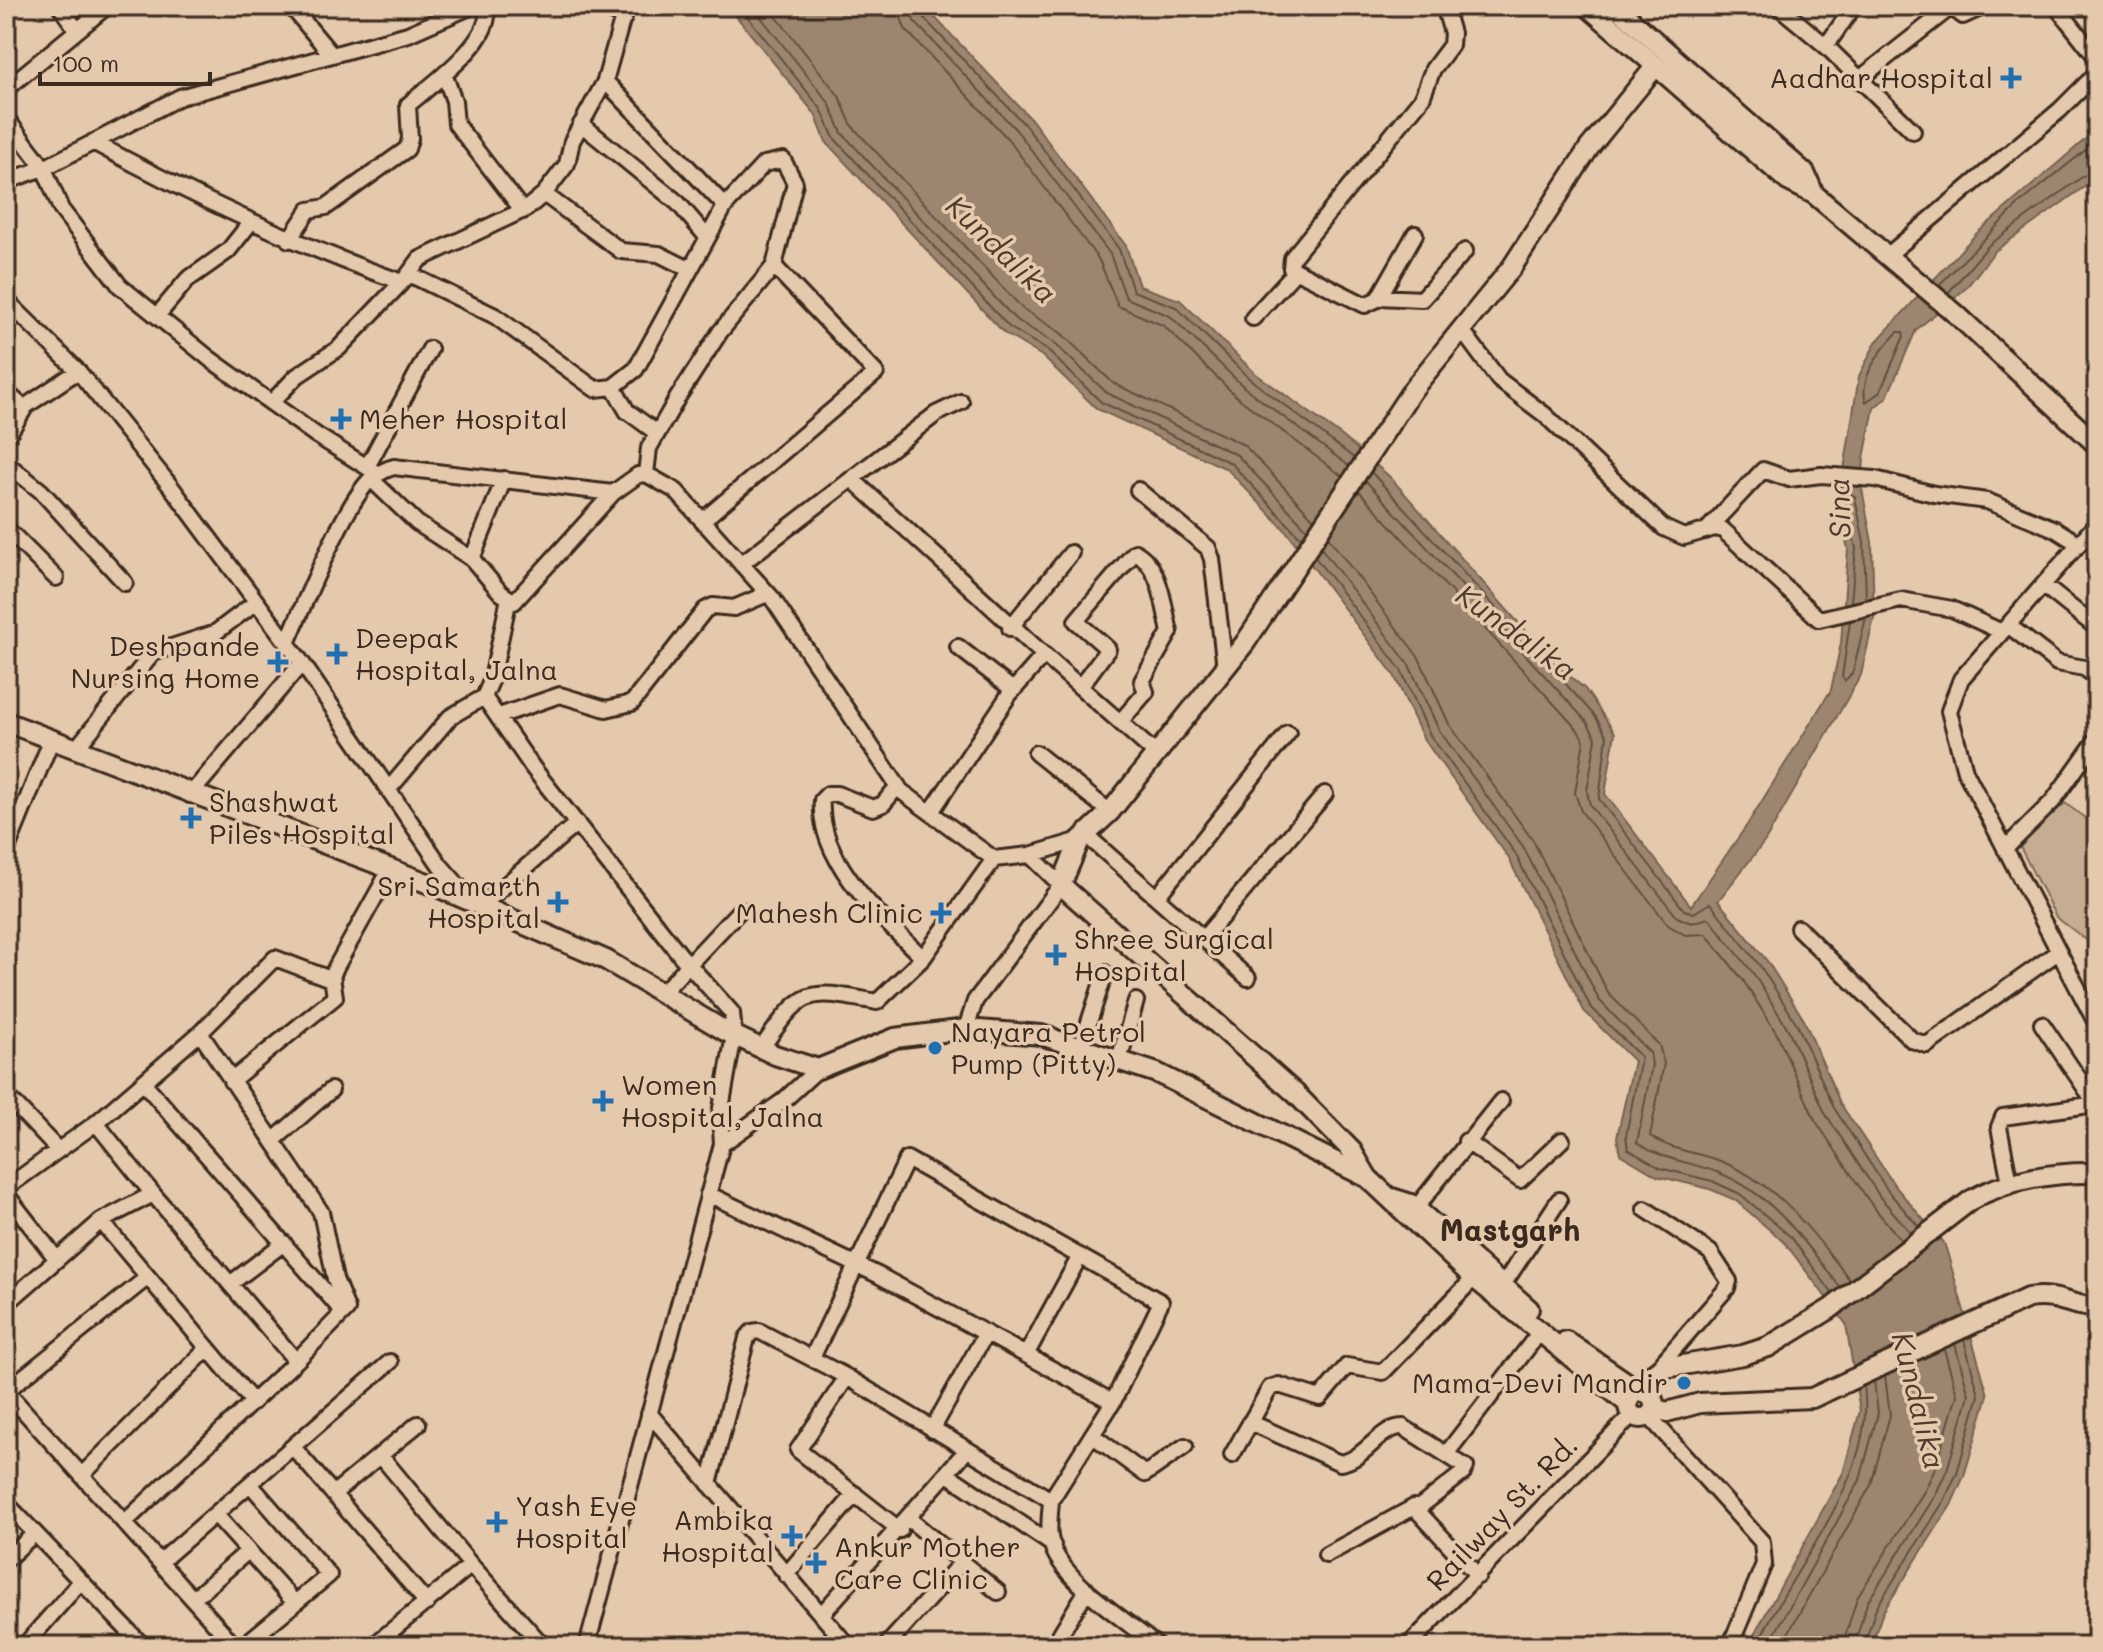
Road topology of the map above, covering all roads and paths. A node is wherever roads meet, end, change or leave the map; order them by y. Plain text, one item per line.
1 (60, 6) edge
2 (107, 6) edge
3 (291, 6) edge
4 (472, 6) edge
5 (486, 6) edge
6 (603, 6) edge
7 (1444, 6) edge
8 (1587, 6) edge
9 (1615, 6) edge
10 (1778, 6) edge
11 (1854, 6) edge
12 (1950, 6) edge
13 (1985, 6) edge
14 (2056, 6) edge
15 (625, 12) edge
16 (76, 29) junction
17 (1826, 46) junction
18 (330, 53) junction
19 (2097, 58) edge
20 (1655, 67) junction
21 (2097, 73) edge
22 (445, 76) junction
23 (1858, 80) junction
24 (605, 81) junction
25 (6, 89) edge
26 (7, 121) edge
27 (581, 124) junction
28 (1913, 131) dead end
29 (93, 142) junction
30 (44, 168) junction
31 (6, 182) edge
32 (544, 194) junction
33 (1814, 194) junction
34 (725, 206) junction
35 (523, 211) junction
36 (251, 222) junction
37 (1415, 234) dead end
38 (707, 237) junction
39 (289, 240) junction
40 (1465, 251) dead end
41 (1893, 261) junction
42 (774, 266) junction
43 (689, 269) junction
44 (1295, 272) junction
45 (406, 278) junction
46 (1379, 297) junction
47 (6, 300) edge
48 (157, 316) junction
49 (1253, 318) dead end
50 (1461, 329) junction
51 (430, 349) dead end
52 (78, 371) junction
53 (613, 387) junction
54 (6, 392) edge
55 (961, 402) dead end
56 (271, 403) junction
57 (24, 408) junction
58 (657, 433) junction
59 (6, 438) edge
60 (2097, 445) edge
61 (6, 463) edge
62 (372, 473) junction
63 (646, 474) junction
64 (504, 479) junction
65 (853, 480) junction
66 (1138, 490) dead end
67 (613, 493) junction
68 (702, 521) junction
69 (2097, 523) edge
70 (6, 528) edge
71 (1706, 531) junction
72 (2079, 544) junction
73 (1071, 553) dead end
74 (472, 559) junction
75 (741, 564) junction
76 (56, 578) dead end
77 (125, 583) dead end
78 (2043, 585) junction
79 (767, 594) junction
80 (509, 598) junction
81 (256, 602) junction
82 (1010, 628) junction
83 (2097, 628) edge
84 (2005, 629) junction
85 (287, 643) junction
86 (958, 647) dead end
87 (1044, 655) junction
88 (302, 663) junction
89 (1225, 668) junction
90 (2097, 677) edge
91 (1080, 687) junction
92 (1013, 690) junction
93 (484, 697) junction
94 (499, 716) junction
95 (6, 722) edge
96 (1120, 722) junction
97 (1288, 733) dead end
98 (2097, 739) edge
99 (51, 741) junction
100 (75, 750) junction
101 (1036, 753) dead end
102 (1156, 754) junction
103 (898, 786) junction
104 (389, 789) junction
105 (1325, 794) dead end
106 (190, 795) junction
107 (931, 812) junction
108 (1110, 812) junction
109 (577, 823) junction
110 (1083, 837) junction
111 (2005, 849) junction
112 (6, 851) edge
113 (1030, 855) junction
114 (994, 859) junction
115 (390, 870) junction
116 (1061, 885) junction
117 (1157, 897) junction
118 (477, 905) junction
119 (740, 910) dead end
120 (1798, 928) dead end
121 (1203, 939) junction
122 (2058, 952) junction
123 (923, 958) junction
124 (688, 963) junction
125 (1105, 973) dead end
126 (334, 975) junction
127 (1248, 978) dead end
128 (662, 993) junction
129 (1136, 1001) dead end
130 (2096, 1022) edge
131 (2042, 1024) dead end
132 (966, 1029) junction
133 (200, 1033) junction
134 (734, 1035) junction
135 (1081, 1047) junction
136 (761, 1049) junction
137 (1119, 1060) junction
138 (818, 1069) junction
139 (231, 1081) junction
140 (143, 1082) junction
141 (331, 1090) dead end
142 (6, 1095) edge
143 (1501, 1101) dead end
144 (2096, 1104) edge
145 (96, 1123) junction
146 (274, 1140) junction
147 (1562, 1140) dead end
148 (1466, 1141) junction
149 (722, 1144) junction
150 (58, 1150) junction
151 (2097, 1173) edge
152 (1368, 1178) junction
153 (2010, 1183) junction
154 (6, 1191) edge
155 (153, 1194) junction
156 (708, 1194) junction
157 (1392, 1198) junction
158 (1559, 1200) dead end
159 (1416, 1208) junction
160 (1645, 1209) dead end
161 (101, 1221) junction
162 (284, 1243) junction
163 (1080, 1256) junction
164 (55, 1257) junction
165 (855, 1264) junction
166 (148, 1277) junction
167 (1474, 1278) junction
168 (230, 1284) junction
169 (1503, 1285) junction
170 (6, 1304) edge
171 (2092, 1311) edge
172 (344, 1312) junction
173 (986, 1333) junction
174 (1539, 1333) junction
175 (208, 1348) junction
176 (1026, 1355) junction
177 (813, 1356) junction
178 (296, 1361) junction
179 (390, 1362) dead end
180 (847, 1377) junction
181 (6, 1391) edge
182 (1644, 1397) junction
183 (253, 1402) junction
184 (1113, 1402) junction
185 (649, 1413) junction
186 (1250, 1422) junction
187 (418, 1424) dead end
188 (932, 1430) junction
189 (1092, 1435) junction
190 (1185, 1446) dead end
191 (293, 1447) junction
192 (967, 1450) junction
193 (1447, 1453) junction
194 (380, 1455) junction
195 (1232, 1455) dead end
196 (947, 1474) junction
197 (82, 1475) junction
198 (250, 1484) junction
199 (709, 1484) junction
200 (333, 1494) junction
201 (855, 1494) junction
202 (1051, 1500) junction
203 (6, 1503) edge
204 (1417, 1509) junction
205 (216, 1515) junction
206 (125, 1522) junction
207 (905, 1524) junction
208 (35, 1533) junction
209 (1053, 1545) junction
210 (248, 1551) junction
211 (1326, 1555) dead end
212 (6, 1560) edge
213 (160, 1562) junction
214 (962, 1562) junction
215 (471, 1565) junction
216 (786, 1575) junction
217 (1478, 1576) junction
218 (81, 1581) junction
219 (1087, 1590) junction
220 (998, 1592) dead end
221 (193, 1599) junction
222 (295, 1603) junction
223 (427, 1603) junction
224 (821, 1615) junction
225 (24, 1646) edge
226 (143, 1646) edge
227 (235, 1646) edge
228 (243, 1646) edge
229 (373, 1646) edge
230 (543, 1646) edge
231 (587, 1646) edge
232 (848, 1646) edge
233 (886, 1646) edge
234 (1053, 1646) edge
235 (1157, 1646) edge
236 (1408, 1646) edge
237 (1730, 1646) edge

1 - 16 street
2 - 16 street
3 - 18 street
4 - 18 street
5 - 22 street
6 - 15 street
7 - 44 street
8 - 20 main road
9 - 33 main road
10 - 17 street
11 - 17 street
12 - 13 street
12 - 23 street
14 - 19 street
15 - 24 street
16 - 25 street
17 - 23 street
18 - 29 street
20 - 33 main road
20 - 50 main road
21 - 41 street
22 - 35 street
22 - 39 street
23 - 28 street
24 - 27 street
24 - 34 street
26 - 30 street
27 - 32 street
27 - 38 street
29 - 30 street
29 - 36 street
30 - 31 street
30 - 48 street
32 - 35 street
32 - 43 street
33 - 41 main road
34 - 38 street
34 - 42 street
35 - 45 street
36 - 39 street
36 - 48 street
37 - 46 street
38 - 43 street
39 - 45 street
40 - 46 street
41 - 60 main road
42 - 58 street
42 - 68 street
43 - 53 street
44 - 46 street
44 - 49 street
45 - 53 street
45 - 56 street
47 - 52 street
48 - 56 street
50 - 71 street
50 - 89 main road
51 - 62 street
52 - 57 street
52 - 81 street
53 - 58 street
54 - 57 street
55 - 65 street
56 - 62 street
57 - 59 street
58 - 63 street
61 - 77 street
62 - 64 street
62 - 74 street
62 - 85 street
63 - 67 street
63 - 68 street
64 - 67 street
64 - 74 street
65 - 75 street
65 - 82 street
66 - 89 street
67 - 80 street
68 - 75 street
69 - 72 street
70 - 76 street
71 - 72 street
71 - 84 street
72 - 78 street
73 - 82 street
74 - 80 street
75 - 79 street
78 - 83 street
78 - 84 street
79 - 94 street
79 - 103 street
80 - 93 street
81 - 85 street
81 - 100 street
82 - 87 street
84 - 90 street
84 - 111 street
85 - 88 street
86 - 92 street
87 - 91 street
87 - 92 street
88 - 104 street
88 - 106 street
89 - 102 main road
91 - 96 street
91 - 96 street
92 - 107 street
93 - 94 street
93 - 104 street
94 - 109 street
95 - 99 main road
96 - 102 street
97 - 117 street
98 - 111 street
99 - 100 main road
99 - 112 street
100 - 106 main road
101 - 108 street
102 - 108 main road
103 - 107 street
103 - 123 street
104 - 118 street
105 - 121 street
106 - 115 main road
107 - 114 street
108 - 110 main road
109 - 118 street
109 - 124 street
110 - 113 street
110 - 116 main road
110 - 117 street
111 - 122 street
113 - 114 street
113 - 116 street
114 - 123 street
115 - 118 main road
115 - 126 street
116 - 132 street
116 - 152 main road
117 - 121 street
118 - 128 main road
119 - 124 street
120 - 122 street
121 - 127 street
122 - 130 street
123 - 136 street
124 - 128 street
124 - 134 street
125 - 135 street
126 - 133 street
126 - 139 street
128 - 134 main road
129 - 137 street
131 - 144 street
132 - 135 main road
132 - 138 main road
133 - 139 street
133 - 140 street
134 - 136 main road
134 - 149 street
135 - 137 main road
136 - 138 main road
137 - 152 main road
138 - 149 street
139 - 146 street
140 - 145 street
140 - 162 street
141 - 146 street
142 - 150 street
143 - 148 street
144 - 153 street
145 - 150 street
145 - 155 street
146 - 172 street
147 - 148 street
148 - 159 street
149 - 156 street
150 - 154 street
151 - 153 main road
152 - 157 main road
153 - 182 main road
154 - 164 street
155 - 161 street
155 - 168 street
156 - 165 street
156 - 185 street
157 - 159 main road
157 - 167 main road
158 - 169 street
159 - 169 main road
160 - 182 street, Railway St. Rd.
161 - 164 street
161 - 166 street
162 - 168 street
162 - 172 street
163 - 165 street
163 - 176 street
163 - 184 street
164 - 170 street
165 - 173 street
165 - 177 street
166 - 175 street
166 - 181 street
167 - 174 main road
167 - 186 street
168 - 178 street
169 - 182 main road
171 - 182 main road
172 - 178 street
173 - 176 street
173 - 188 street
174 - 182 main road
174 - 193 street
175 - 183 street
175 - 197 street
176 - 184 street
177 - 180 street
177 - 199 street
178 - 183 street
179 - 191 street
180 - 188 street
180 - 201 street
181 - 197 street
182 - 217 street, Railway St. Rd.
182 - 237 street
183 - 206 street
184 - 189 street
185 - 199 street
185 - 231 street
186 - 193 street
186 - 195 street
187 - 194 street
188 - 192 street
189 - 190 street
189 - 202 street
191 - 198 street
191 - 200 street
192 - 196 street
192 - 202 street
193 - 204 street
194 - 200 street
194 - 215 street
196 - 207 street
196 - 209 street
197 - 206 street
198 - 205 street
198 - 222 street
199 - 216 street
200 - 223 street
201 - 207 street
201 - 216 street
202 - 209 street
203 - 208 street
204 - 211 street
204 - 217 street
205 - 210 street
205 - 213 street
206 - 213 street
207 - 214 street
207 - 224 street
208 - 212 street
208 - 218 street
209 - 219 street
210 - 221 street
210 - 222 street
213 - 221 street
214 - 220 street
214 - 233 street
215 - 223 street
215 - 230 street
216 - 224 street
217 - 236 street, Railway St. Rd.
218 - 225 street
218 - 226 street
219 - 234 street
219 - 235 street
221 - 227 street
222 - 228 street
223 - 229 street
224 - 232 street

